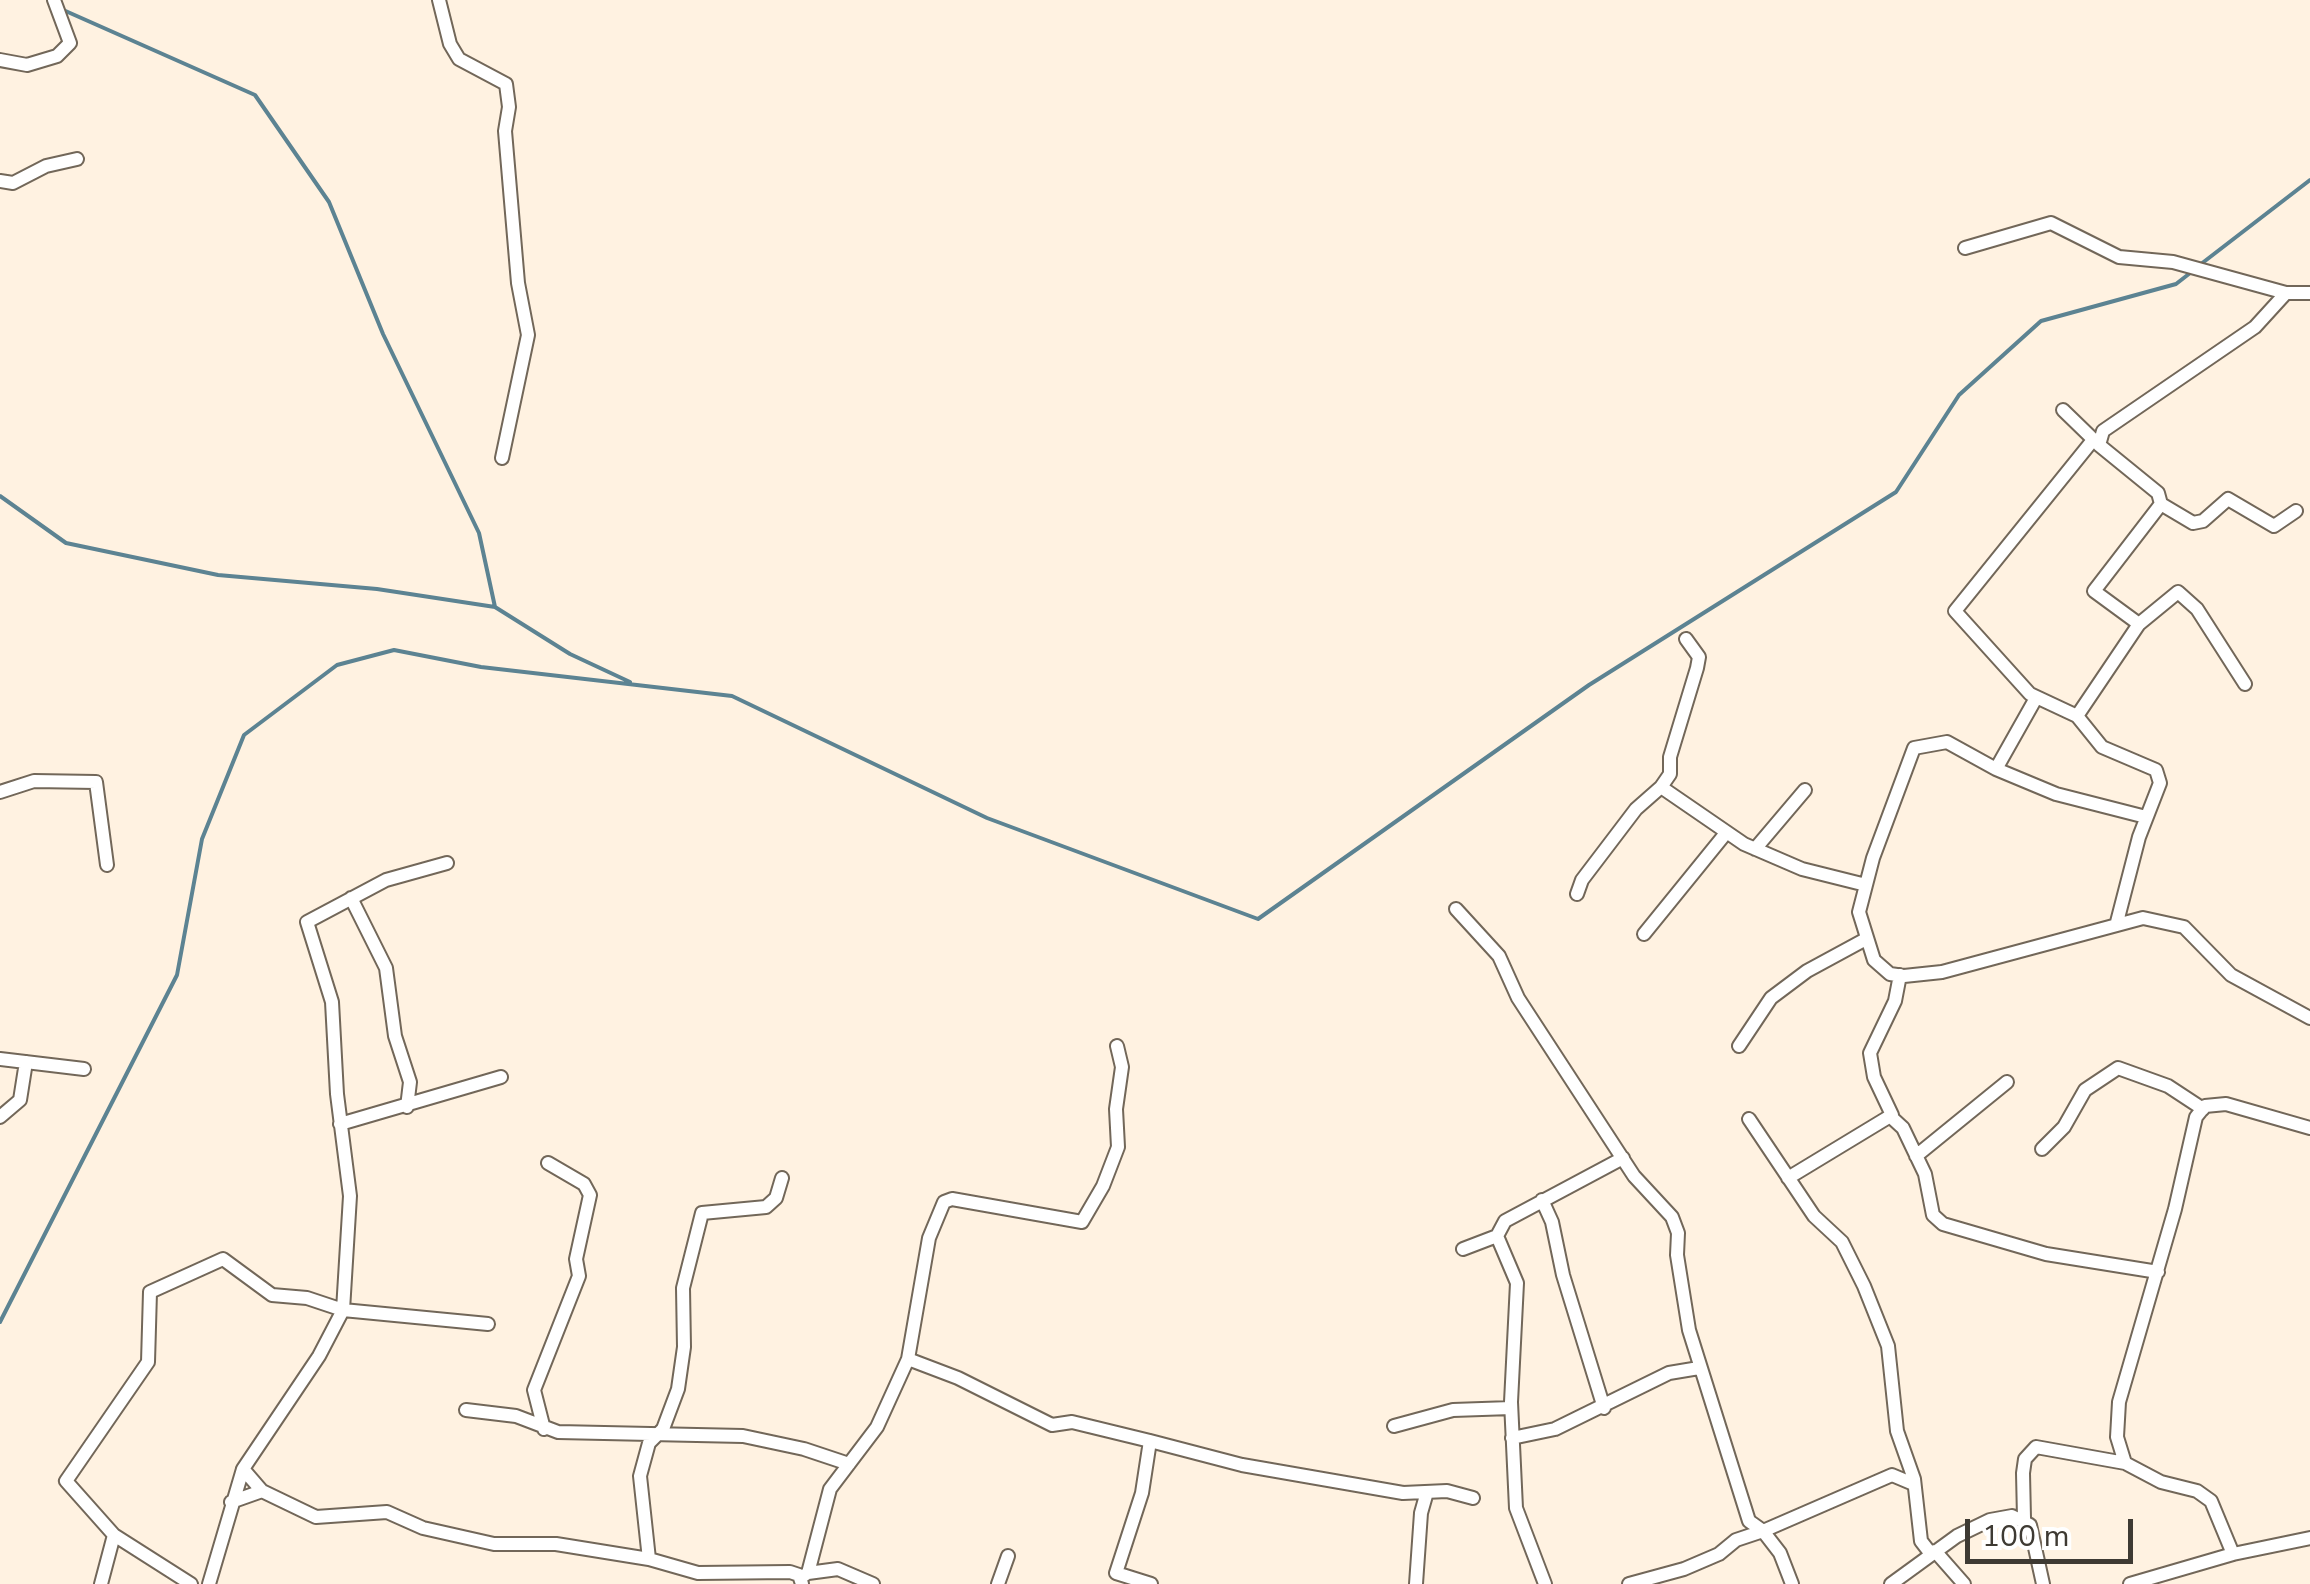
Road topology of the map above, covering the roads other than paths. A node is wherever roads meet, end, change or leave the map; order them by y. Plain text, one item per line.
1 (54, 0) edge
2 (440, 0) edge
3 (0, 60) edge
4 (78, 159) dead end
5 (0, 181) edge
6 (1965, 248) dead end
7 (2310, 292) edge
8 (2286, 293) junction
9 (2063, 410) dead end
10 (2096, 442) junction
11 (502, 458) dead end
12 (2160, 504) junction
13 (2296, 511) dead end
14 (2139, 624) junction
15 (1686, 638) dead end
16 (2245, 684) dead end
17 (2036, 698) junction
18 (2077, 716) junction
19 (1996, 769) junction
20 (1661, 787) junction
21 (1806, 790) dead end
22 (0, 792) edge
23 (2146, 817) junction
24 (1726, 833) junction
25 (1755, 849) junction
26 (447, 863) dead end
27 (107, 865) dead end
28 (1866, 884) junction
29 (1577, 894) dead end
30 (351, 898) junction
31 (1456, 909) dead end
32 (2117, 922) junction
33 (1644, 934) dead end
34 (1866, 939) junction
35 (1900, 975) junction
36 (2310, 1018) edge
37 (1117, 1046) dead end
38 (1739, 1046) dead end
39 (0, 1060) edge
40 (26, 1062) junction
41 (84, 1070) dead end
42 (501, 1077) dead end
43 (2007, 1082) dead end
44 (407, 1108) junction
45 (2203, 1109) junction
46 (1891, 1117) junction
47 (0, 1118) edge
48 (1749, 1118) dead end
49 (340, 1124) junction
50 (2310, 1128) edge
51 (2042, 1149) dead end
52 (1916, 1156) junction
53 (1623, 1158) junction
54 (548, 1163) dead end
55 (782, 1178) dead end
56 (1788, 1178) junction
57 (1542, 1200) junction
58 (1497, 1236) junction
59 (1463, 1249) dead end
60 (2158, 1272) junction
61 (343, 1310) junction
62 (488, 1324) dead end
63 (908, 1360) junction
64 (1699, 1368) junction
65 (1511, 1408) junction
66 (1604, 1408) junction
67 (466, 1410) dead end
68 (1394, 1426) dead end
69 (544, 1429) junction
70 (657, 1432) junction
71 (1512, 1438) junction
72 (1150, 1441) junction
73 (2125, 1462) junction
74 (848, 1464) junction
75 (243, 1469) junction
76 (1914, 1478) junction
77 (262, 1491) junction
78 (1428, 1492) junction
79 (1473, 1498) dead end
80 (231, 1502) junction
81 (2024, 1518) junction
82 (1763, 1531) junction
83 (114, 1535) junction
84 (2310, 1538) edge
85 (1933, 1553) junction
86 (2233, 1554) junction
87 (1008, 1556) dead end
88 (649, 1559) junction
89 (803, 1578) edge
90 (1112, 1579) edge
91 (101, 1584) edge
92 (190, 1584) edge
93 (208, 1584) edge
94 (873, 1584) edge
95 (998, 1584) edge
96 (1151, 1584) edge
97 (1416, 1584) edge
98 (1545, 1584) edge
99 (1630, 1584) edge
100 (1792, 1584) edge
101 (1890, 1584) edge
102 (1964, 1584) edge
103 (2042, 1584) edge
104 (2130, 1584) edge

1 - 3 street
2 - 11 street
4 - 5 street
6 - 8 street
7 - 8 street
8 - 10 street
9 - 10 street
10 - 12 street
10 - 17 street
12 - 13 street
12 - 14 street
14 - 16 street
14 - 18 street
15 - 20 street
17 - 18 street
17 - 19 street
18 - 23 street
19 - 23 street
19 - 28 street
20 - 24 street
20 - 29 street
21 - 25 street
22 - 27 street
23 - 32 street
24 - 25 street
24 - 33 street
25 - 28 street
26 - 30 street
28 - 34 street
30 - 44 street
30 - 49 street
31 - 53 street
32 - 35 street
32 - 36 street
34 - 35 street
34 - 38 street
35 - 46 street
37 - 63 street
39 - 40 street
40 - 41 street
40 - 47 street
42 - 44 street
43 - 52 street
44 - 49 street
45 - 50 street
45 - 51 street
45 - 60 street
46 - 52 street
46 - 56 street
48 - 56 street
49 - 61 street
52 - 60 street
53 - 57 street
53 - 64 street
54 - 69 street
55 - 70 street
56 - 76 street
57 - 58 street
57 - 66 street
58 - 59 street
58 - 65 street
60 - 73 street
61 - 62 street
61 - 75 street
61 - 83 street
63 - 72 street
63 - 74 street
64 - 66 street
64 - 82 street
65 - 68 street
65 - 71 street
66 - 71 street
67 - 69 street
69 - 70 street
70 - 74 street
70 - 88 street
71 - 98 street
72 - 78 street
72 - 90 street
73 - 81 street
73 - 86 street
74 - 89 street
75 - 77 street
75 - 80 street
76 - 82 street
76 - 85 street
77 - 80 street
77 - 88 street
78 - 79 street
78 - 97 street
80 - 93 street
81 - 85 street
81 - 103 street
82 - 99 street
82 - 100 street
83 - 91 street
83 - 92 street
84 - 86 street
85 - 101 street
85 - 102 street
86 - 104 street
87 - 95 street
88 - 89 street
89 - 94 street
90 - 96 street

